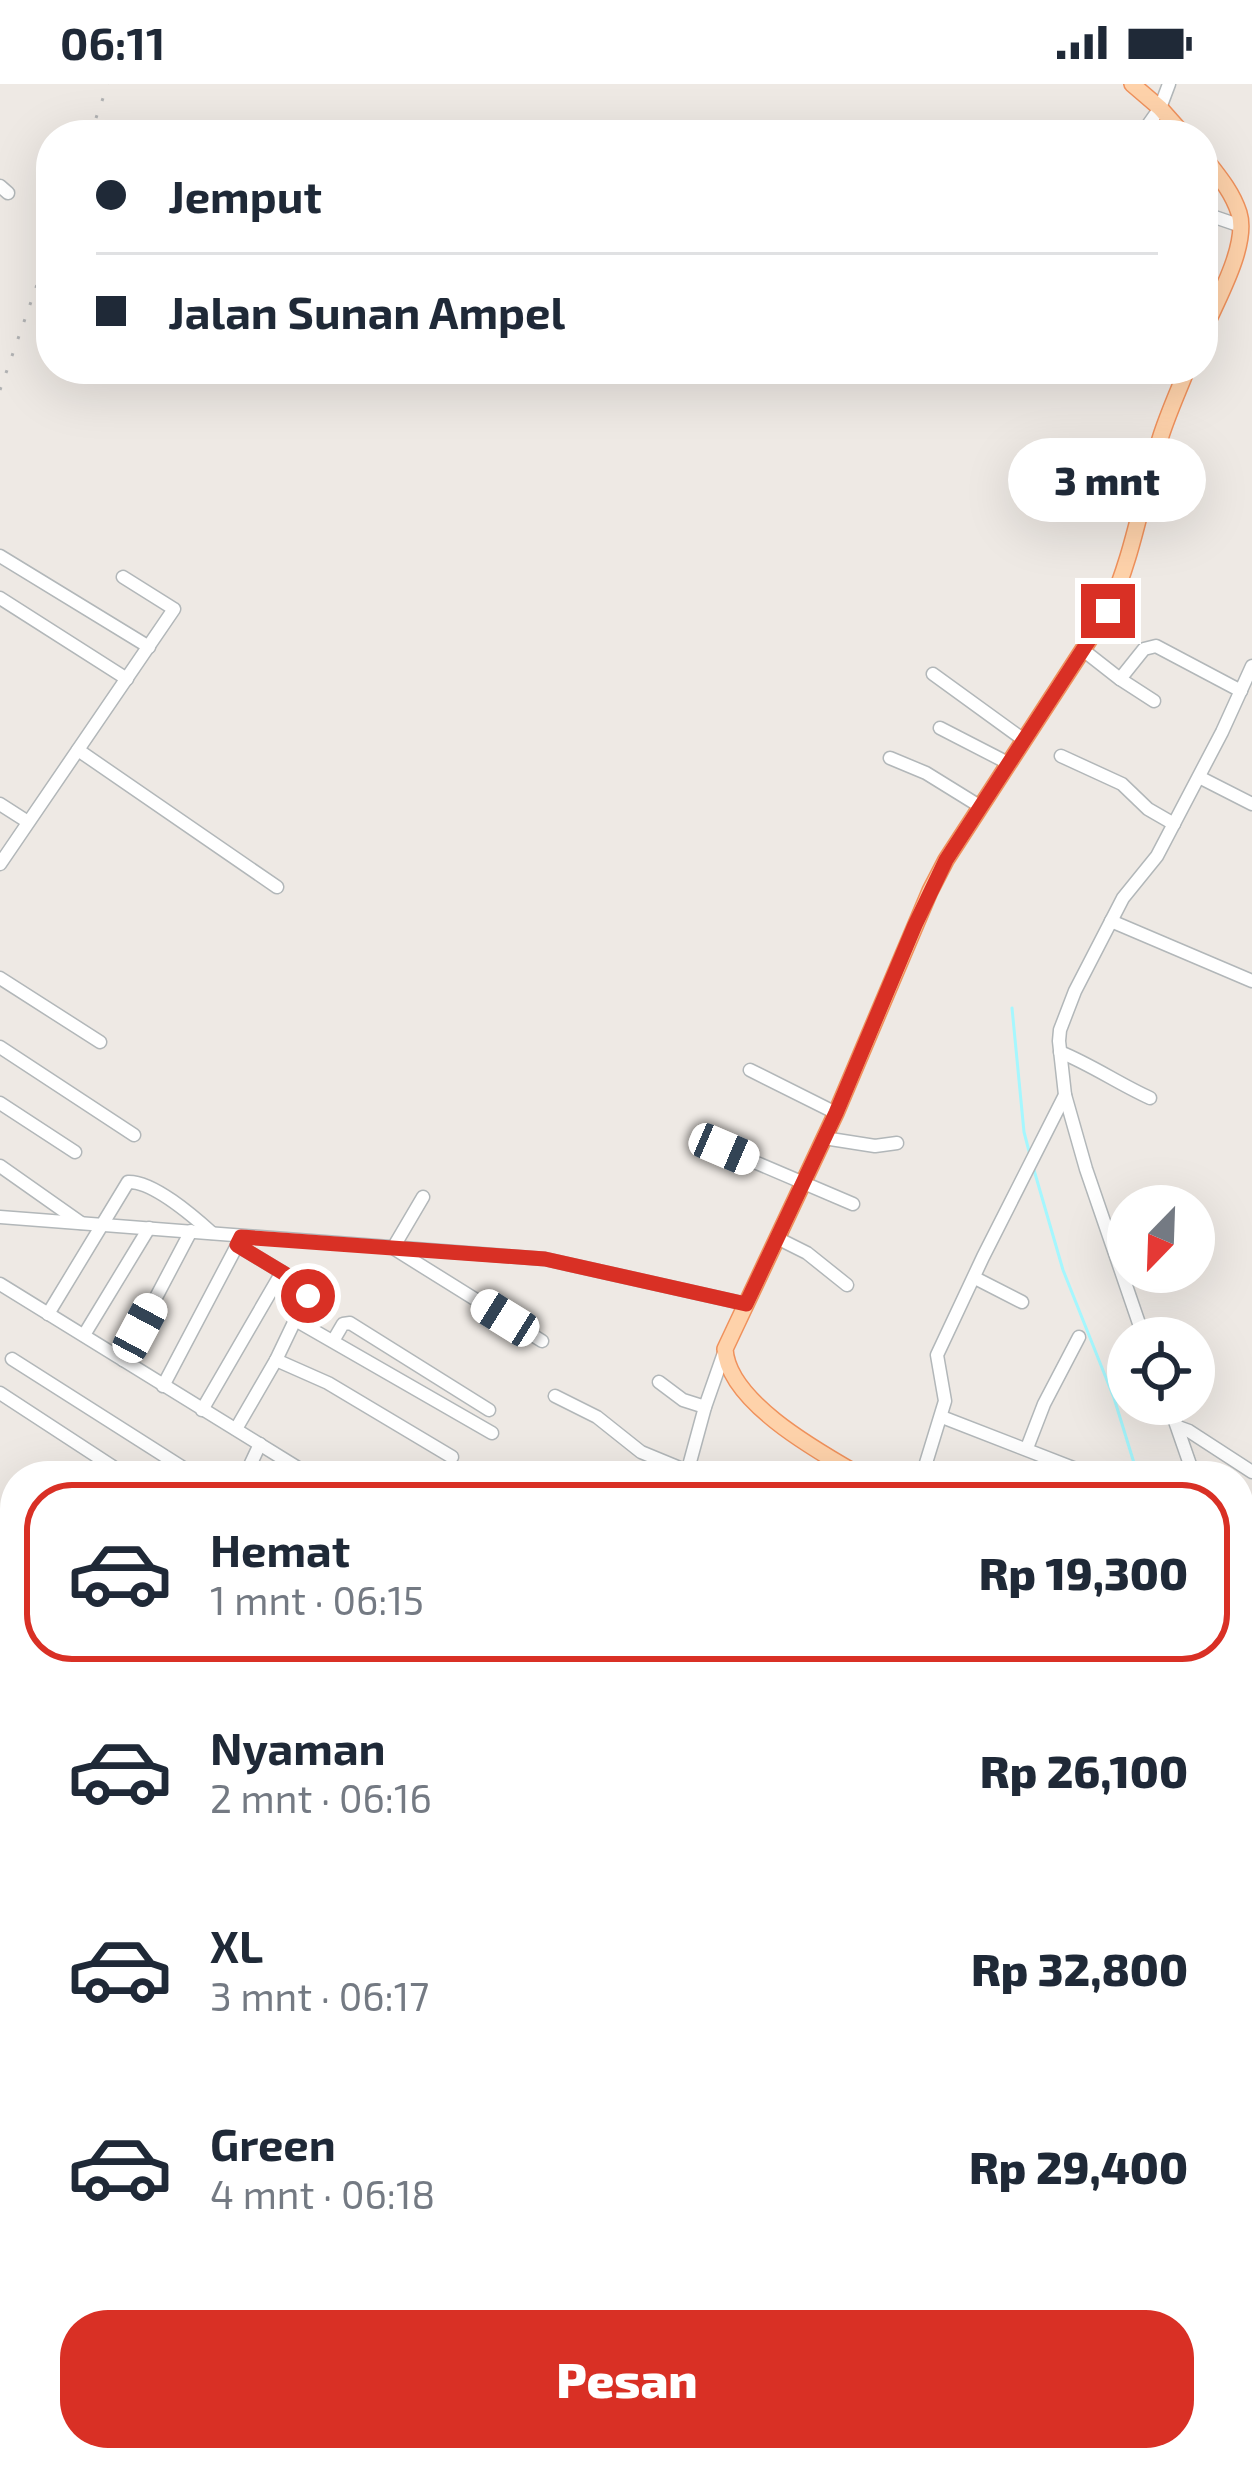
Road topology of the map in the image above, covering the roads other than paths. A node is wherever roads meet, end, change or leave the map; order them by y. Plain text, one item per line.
1 (1132, 84) edge
2 (1169, 84) edge
3 (1160, 108) junction
4 (1152, 120) edge
5 (1171, 120) edge
6 (1218, 176) edge
7 (1218, 218) edge
8 (1241, 226) junction
9 (1218, 284) edge
10 (1181, 384) edge
11 (0, 556) edge
12 (123, 577) dead end
13 (0, 598) edge
14 (149, 647) junction
15 (1102, 665) junction
16 (1252, 666) edge
17 (933, 674) dead end
18 (127, 679) junction
19 (1246, 687) edge
20 (1154, 701) dead end
21 (940, 728) dead end
22 (1024, 740) junction
23 (78, 750) junction
24 (1061, 756) dead end
25 (890, 758) dead end
26 (1008, 763) junction
27 (1198, 777) junction
28 (0, 804) edge
29 (1252, 805) edge
30 (981, 808) junction
31 (28, 822) junction
32 (1174, 824) junction
33 (2, 856) edge
34 (277, 887) dead end
35 (1111, 921) junction
36 (0, 978) edge
37 (1252, 981) edge
38 (100, 1042) dead end
39 (0, 1047) edge
40 (1060, 1052) junction
41 (750, 1070) dead end
42 (1150, 1098) dead end
43 (0, 1103) edge
44 (1059, 1107) junction
45 (836, 1113) junction
46 (134, 1135) dead end
47 (824, 1138) junction
48 (897, 1143) dead end
49 (724, 1149) dead end
50 (75, 1153) dead end
51 (0, 1166) edge
52 (803, 1183) junction
53 (423, 1197) dead end
54 (853, 1204) dead end
55 (0, 1217) edge
56 (82, 1223) junction
57 (101, 1223) junction
58 (148, 1228) junction
59 (191, 1231) junction
60 (213, 1234) junction
61 (777, 1238) junction
62 (239, 1241) junction
63 (393, 1248) junction
64 (282, 1272) junction
65 (975, 1278) junction
66 (0, 1284) edge
67 (848, 1285) dead end
68 (1022, 1302) dead end
69 (746, 1304) junction
70 (48, 1314) junction
71 (1137, 1317) edge
72 (297, 1321) junction
73 (84, 1335) junction
74 (1079, 1337) dead end
75 (333, 1341) junction
76 (542, 1341) dead end
77 (725, 1348) junction
78 (11, 1359) dead end
79 (123, 1360) junction
80 (276, 1360) junction
81 (658, 1382) dead end
82 (738, 1384) junction
83 (163, 1386) junction
84 (711, 1388) junction
85 (0, 1393) edge
86 (555, 1396) dead end
87 (705, 1407) junction
88 (202, 1410) junction
89 (489, 1410) dead end
90 (942, 1417) junction
91 (1178, 1427) joint
92 (236, 1429) junction
93 (492, 1433) dead end
94 (260, 1444) junction
95 (1027, 1448) junction
96 (452, 1457) dead end
97 (104, 1461) edge
98 (172, 1461) edge
99 (252, 1461) edge
100 (287, 1461) edge
101 (659, 1461) edge
102 (690, 1461) edge
103 (836, 1461) edge
104 (927, 1461) edge
105 (1058, 1461) edge
106 (1189, 1461) edge
107 (1235, 1461) edge

1 - 3 main road
2 - 3 street
3 - 4 street
3 - 5 main road
6 - 8 main road
7 - 8 street
8 - 9 main road
10 - 15 main road
11 - 14 street
12 - 14 street
13 - 18 street
14 - 18 street
15 - 19 street
15 - 20 street
15 - 22 main road
16 - 19 street
17 - 22 street
18 - 23 street
19 - 27 street
21 - 26 street
22 - 26 main road
23 - 31 street
23 - 34 street
24 - 32 street
25 - 30 street
26 - 30 main road
27 - 29 street
27 - 32 street
28 - 31 street
30 - 45 main road
31 - 33 street
32 - 35 street
35 - 37 street
35 - 40 street
36 - 38 street
39 - 46 street
40 - 42 street
40 - 44 street
41 - 45 street
43 - 50 street
44 - 65 street
44 - 71 street
45 - 47 main road
47 - 48 street
47 - 52 main road
49 - 52 street
51 - 56 street
52 - 54 street
52 - 61 main road
53 - 63 street
55 - 56 street
56 - 57 street
57 - 58 street
57 - 60 street
57 - 70 street
58 - 59 street
58 - 73 street
59 - 60 street
59 - 79 street
60 - 62 street
61 - 67 street
61 - 69 main road
62 - 63 street
62 - 64 street
62 - 83 street
63 - 69 street
63 - 76 street
64 - 72 street
64 - 88 street
65 - 68 street
65 - 90 street
66 - 70 street
69 - 77 main road
70 - 73 street
72 - 75 street
72 - 80 street
73 - 79 street
74 - 95 street
75 - 89 street
75 - 93 street
77 - 82 main road
77 - 84 street
78 - 98 street
79 - 83 street
80 - 92 street
80 - 96 street
81 - 87 street
82 - 84 street
82 - 103 main road
83 - 88 street
84 - 87 street
85 - 97 street
86 - 101 street
87 - 102 street
88 - 92 street
90 - 95 street
90 - 104 street
91 - 106 street
91 - 107 street
92 - 94 street
94 - 99 street
94 - 100 street
95 - 105 street

